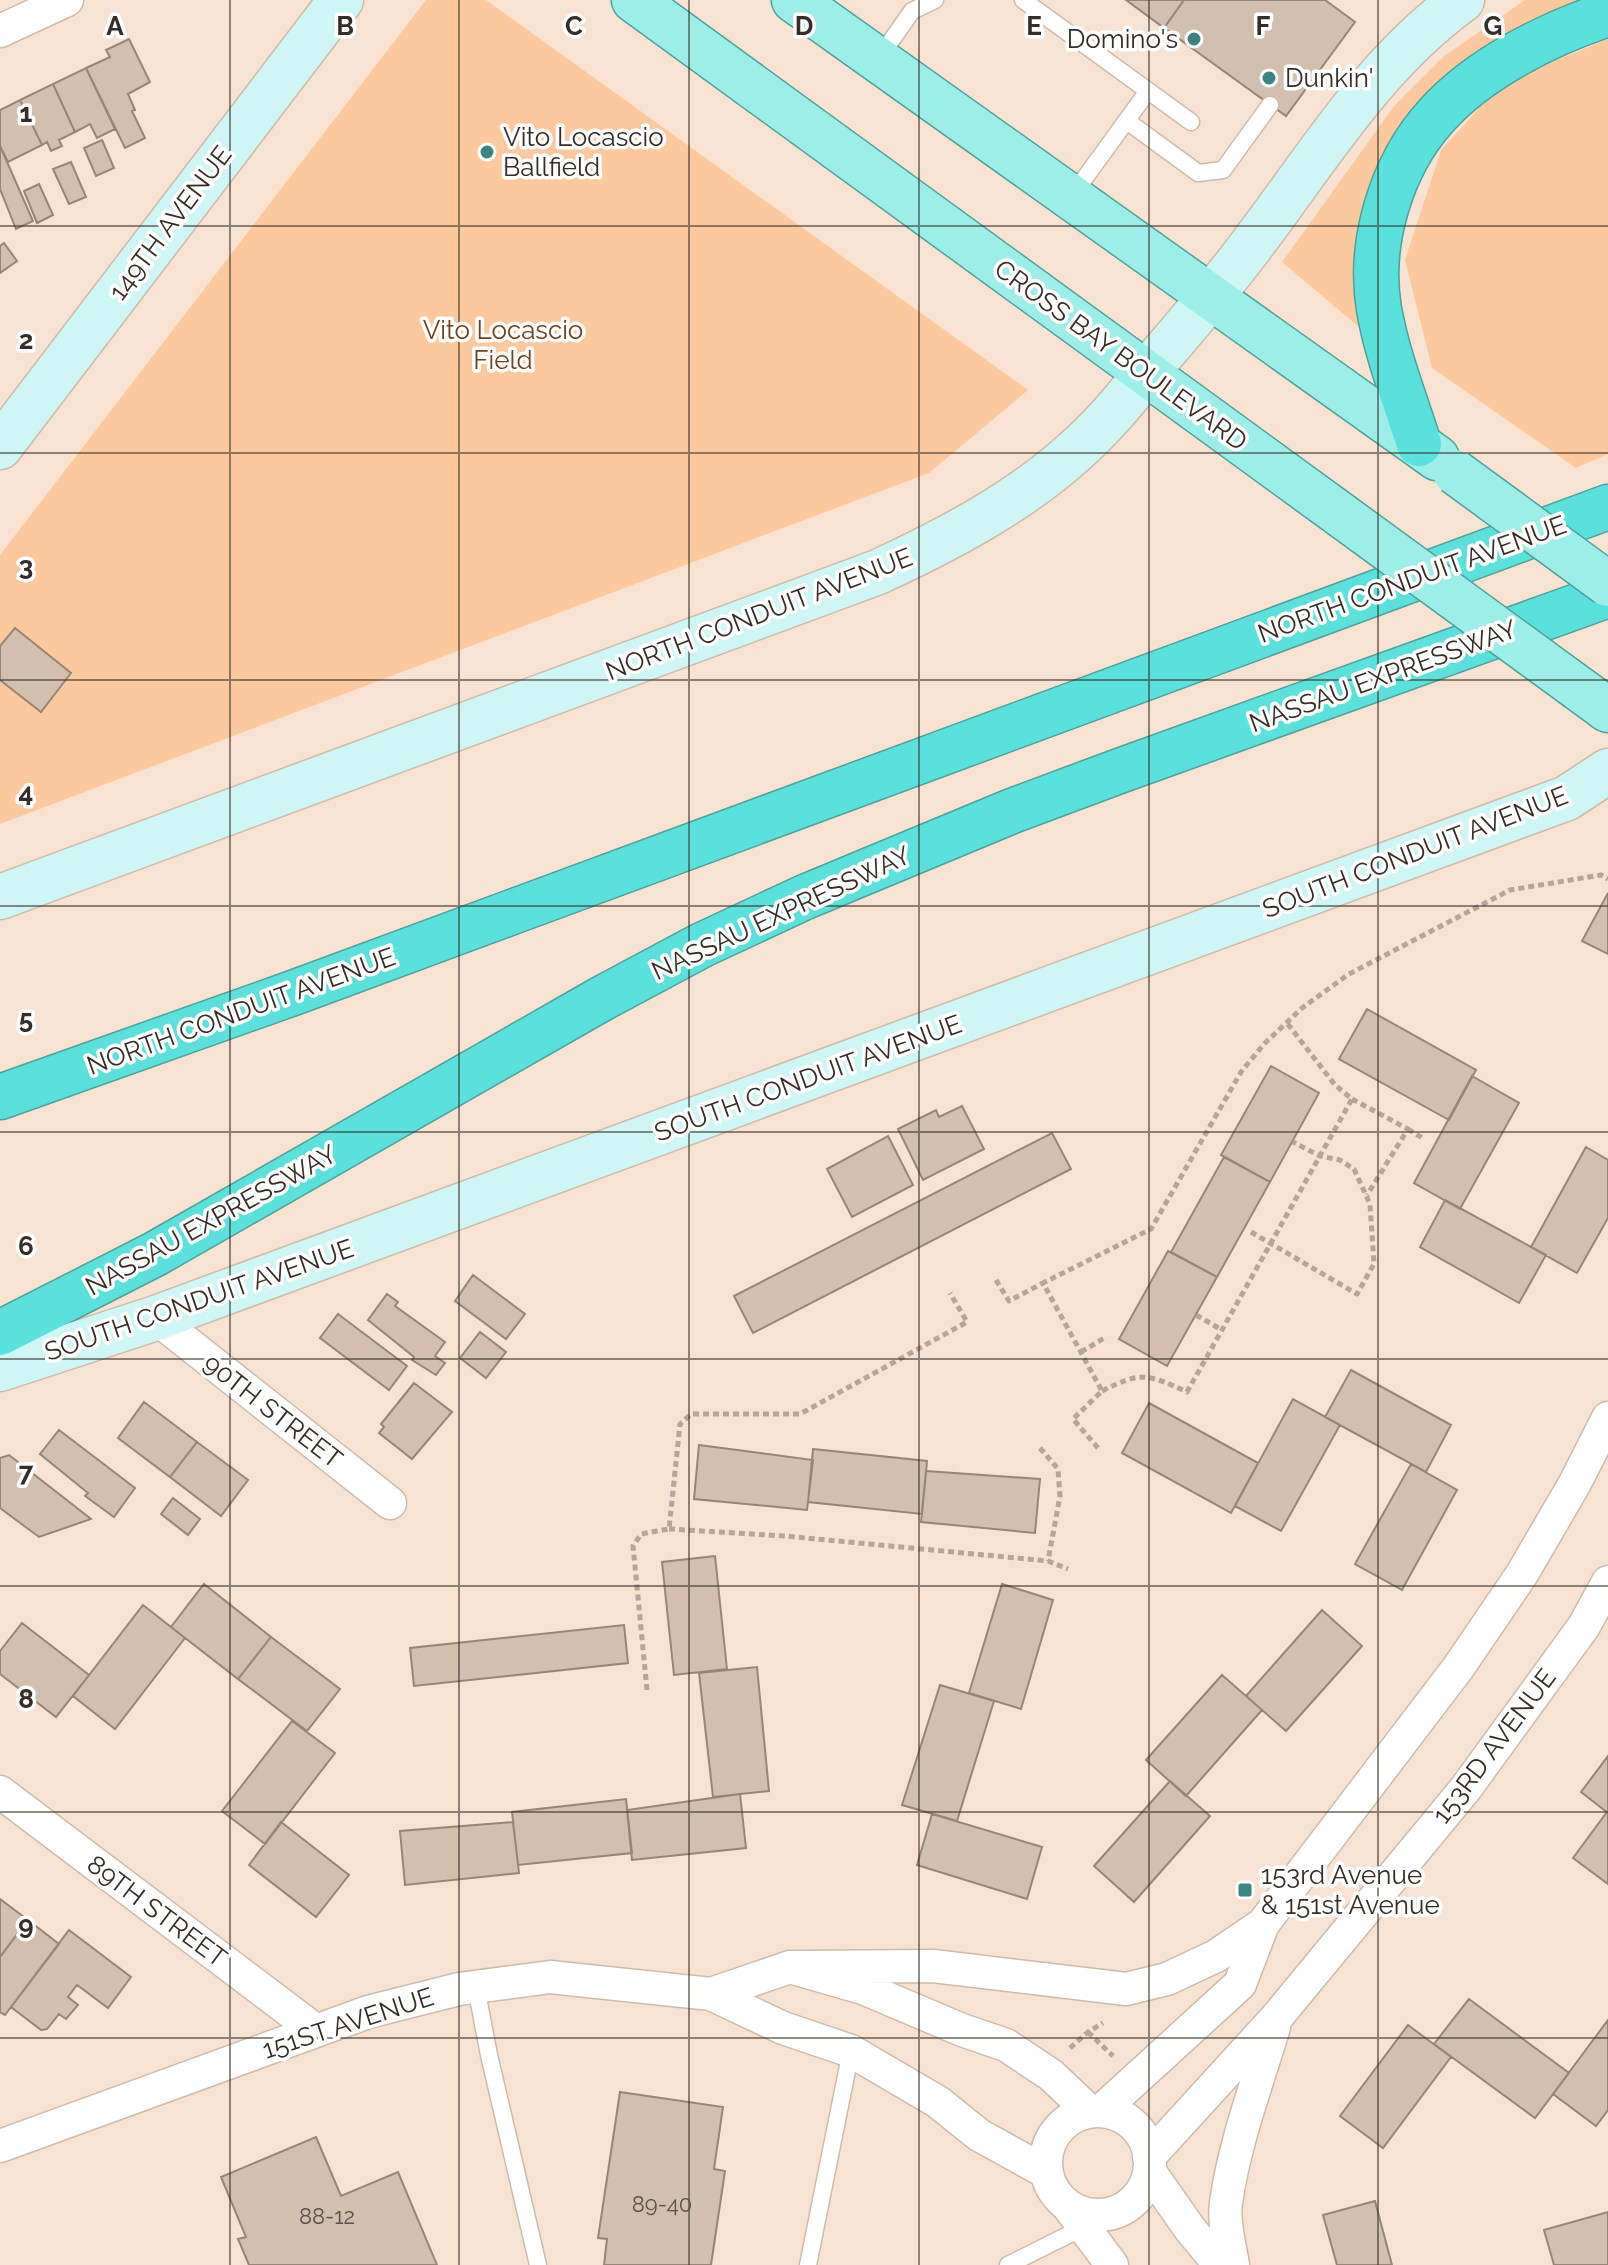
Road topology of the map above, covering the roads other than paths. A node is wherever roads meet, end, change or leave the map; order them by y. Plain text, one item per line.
1 (67, 0) edge
2 (634, 0) edge
3 (794, 0) edge
4 (935, 0) edge
5 (1023, 0) edge
6 (1462, 0) edge
7 (339, 1) edge
8 (1608, 14) edge
9 (0, 31) edge
10 (878, 60) junction
11 (1148, 91) junction
12 (1270, 105) dead end
13 (1127, 121) junction
14 (1191, 122) dead end
15 (1071, 197) junction
16 (1210, 297) junction
17 (1146, 373) junction
18 (1419, 444) junction
19 (0, 447) edge
20 (1598, 509) edge
21 (1608, 584) edge
22 (1608, 595) edge
23 (1593, 699) edge
24 (1608, 771) edge
25 (0, 897) edge
26 (0, 1097) edge
27 (156, 1318) junction
28 (0, 1333) edge
29 (0, 1369) edge
30 (1608, 1418) edge
31 (390, 1503) dead end
32 (1608, 1582) edge
33 (0, 1792) edge
34 (1263, 1924) junction
35 (790, 1967) junction
36 (476, 1987) junction
37 (711, 1994) junction
38 (1276, 2018) junction
39 (315, 2030) junction
40 (851, 2051) junction
41 (1095, 2111) junction
42 (0, 2146) edge
43 (1149, 2164) junction
44 (1046, 2172) junction
45 (1075, 2217) junction
46 (538, 2265) edge
47 (808, 2265) edge
48 (1008, 2265) edge
49 (1112, 2265) edge
50 (1220, 2265) edge
51 (1233, 2265) edge

1 - 9 street
2 - 17 main road, CROSS BAY BOULEVARD
3 - 10 main road
4 - 10 lane
5 - 11 lane
6 - 16 street, NORTH CONDUIT AVENUE
7 - 19 street, 149TH AVENUE
8 - 18 highway
10 - 15 main road
11 - 13 lane
11 - 14 lane
12 - 13 lane
13 - 15 lane
15 - 16 main road
16 - 17 street, NORTH CONDUIT AVENUE
16 - 18 main road
17 - 23 main road, CROSS BAY BOULEVARD, bridge
17 - 25 street, NORTH CONDUIT AVENUE
18 - 21 main road, bridge
20 - 26 highway, NORTH CONDUIT AVENUE
22 - 28 highway, NASSAU EXPRESSWAY
24 - 27 street, SOUTH CONDUIT AVENUE
27 - 29 street, SOUTH CONDUIT AVENUE
27 - 31 street, 90TH STREET
30 - 34 street
32 - 38 street, 153RD AVENUE
33 - 39 street, 89TH STREET
34 - 35 street
34 - 41 street
35 - 37 street, 151ST AVENUE
35 - 41 street
36 - 37 street, 151ST AVENUE
36 - 39 street, 151ST AVENUE
36 - 46 lane
37 - 40 street, 151ST AVENUE
38 - 43 street, 153RD AVENUE
38 - 51 street
39 - 42 street, 151ST AVENUE
40 - 44 street, 151ST AVENUE
40 - 47 lane
41 - 43 street
41 - 44 street
43 - 45 street
43 - 50 street
44 - 45 street
45 - 48 lane
45 - 49 street

